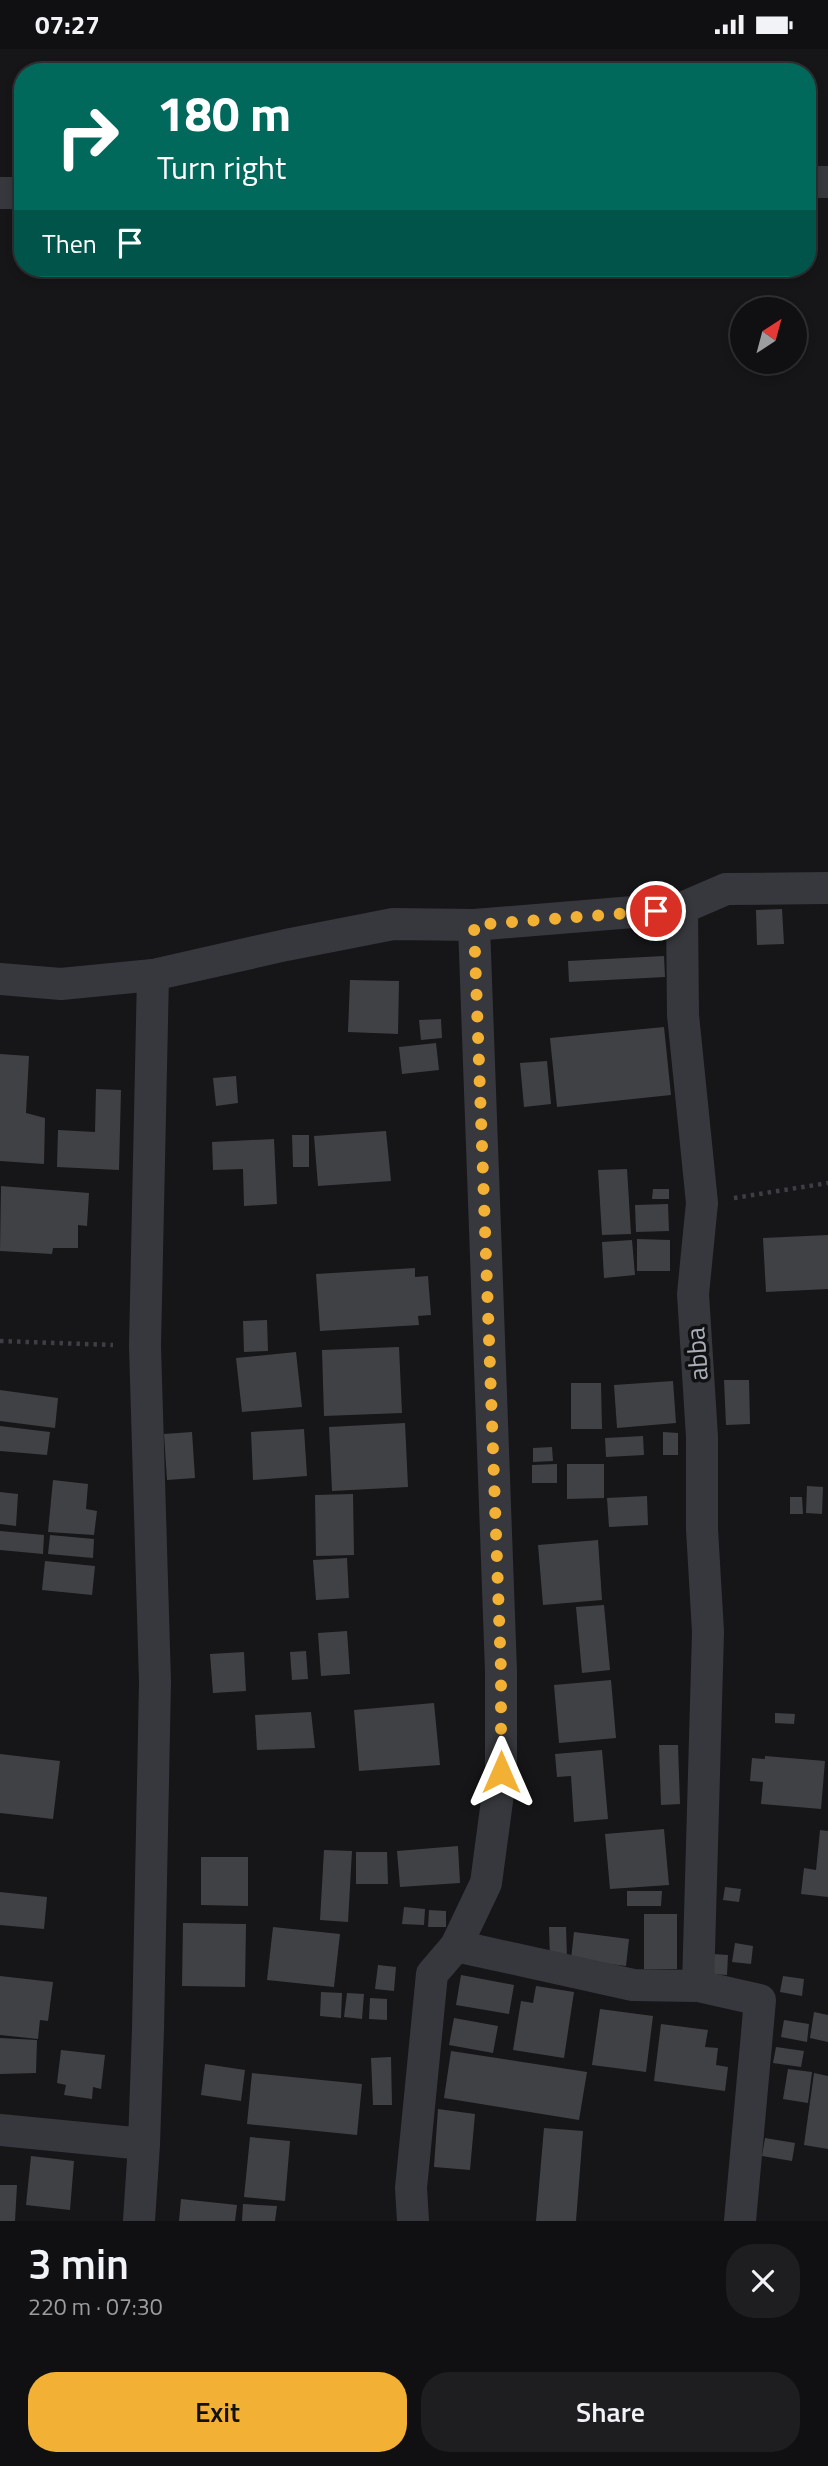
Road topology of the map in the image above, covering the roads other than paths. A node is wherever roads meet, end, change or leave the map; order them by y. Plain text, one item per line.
1 (828, 888) edge
2 (682, 908) junction
3 (474, 925) junction
4 (153, 975) junction
5 (0, 979) edge
6 (456, 1946) junction
7 (698, 1986) junction
8 (0, 2130) edge
9 (144, 2144) junction
10 (139, 2221) edge
11 (413, 2221) edge
12 (740, 2221) edge

1 - 2 street
2 - 3 street
2 - 7 street, abba
3 - 4 street
3 - 6 street
4 - 5 street
4 - 9 street
6 - 7 street
6 - 11 street
7 - 12 street
8 - 9 street
9 - 10 street

